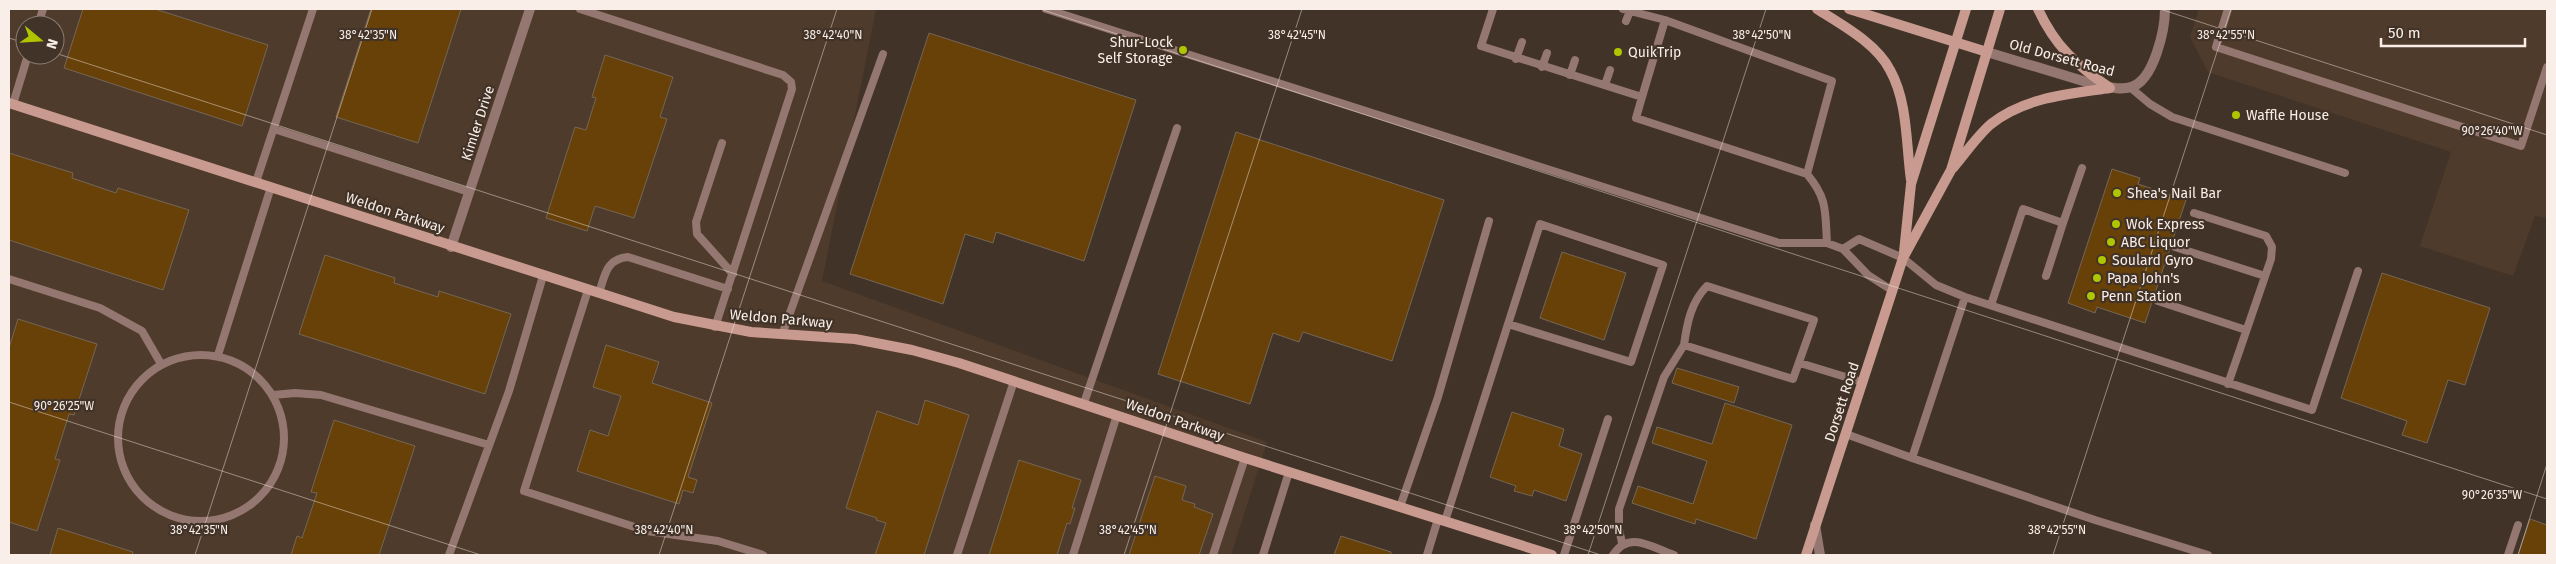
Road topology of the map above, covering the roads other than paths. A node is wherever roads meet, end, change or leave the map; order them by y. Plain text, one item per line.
1 (310, 9) edge
2 (530, 9) edge
3 (580, 9) edge
4 (1046, 9) edge
5 (1493, 9) edge
6 (1628, 9) edge
7 (1817, 9) edge
8 (1849, 9) edge
9 (1966, 9) edge
10 (2000, 9) edge
11 (2038, 9) edge
12 (2165, 9) edge
13 (2228, 9) edge
14 (1665, 20) junction
15 (1626, 21) dead end
16 (1522, 42) dead end
17 (1956, 42) junction
18 (1987, 52) junction
19 (1547, 53) dead end
20 (883, 54) dead end
21 (1516, 59) junction
22 (1575, 60) dead end
23 (24, 65) edge
24 (1542, 67) junction
25 (2547, 67) edge
26 (1610, 70) dead end
27 (1570, 75) junction
28 (1605, 86) junction
29 (2110, 88) junction
30 (2131, 88) junction
31 (1642, 97) junction
32 (11, 103) edge
33 (1177, 128) dead end
34 (274, 130) junction
35 (722, 143) dead end
36 (2082, 168) dead end
37 (1951, 170) junction
38 (2346, 173) dead end
39 (1806, 174) junction
40 (256, 182) junction
41 (1911, 184) junction
42 (271, 187) junction
43 (470, 192) junction
44 (2194, 212) dead end
45 (1489, 221) dead end
46 (2063, 223) junction
47 (1827, 242) junction
48 (451, 247) junction
49 (2175, 247) dead end
50 (1843, 249) junction
51 (1903, 258) junction
52 (2358, 271) dead end
53 (733, 274) junction
54 (543, 276) junction
55 (2046, 276) dead end
56 (2265, 276) junction
57 (9, 279) edge
58 (728, 289) junction
59 (1893, 291) junction
60 (594, 292) junction
61 (1965, 297) junction
62 (2158, 301) dead end
63 (1991, 305) junction
64 (1508, 324) junction
65 (715, 327) junction
66 (2246, 330) junction
67 (782, 335) junction
68 (1684, 345) junction
69 (218, 355) junction
70 (1800, 363) junction
71 (161, 364) junction
72 (1014, 381) junction
73 (1862, 382) junction
74 (2228, 384) junction
75 (273, 395) junction
76 (1084, 403) junction
77 (1117, 415) junction
78 (1608, 419) dead end
79 (1846, 434) junction
80 (490, 445) junction
81 (1245, 458) junction
82 (1912, 458) junction
83 (1289, 472) junction
84 (1400, 507) junction
85 (1442, 520) junction
86 (1815, 525) junction
87 (2518, 525) dead end
88 (1622, 543) junction
89 (449, 555) edge
90 (763, 555) edge
91 (957, 555) edge
92 (1073, 555) edge
93 (1213, 555) edge
94 (1263, 555) edge
95 (1427, 555) edge
96 (1552, 555) edge
97 (1564, 555) edge
98 (1614, 555) edge
99 (1674, 555) edge
100 (1806, 555) edge
101 (1820, 555) edge
102 (2208, 555) edge
103 (2508, 555) edge

1 - 34 lane
2 - 43 street, Kimler Drive
3 - 53 lane
4 - 47 lane
5 - 21 lane
6 - 14 lane
6 - 15 lane
7 - 41 street
8 - 17 street
9 - 17 street, Dorsett Road
10 - 18 street, Dorsett Road
11 - 29 street
12 - 30 street, Old Dorsett Road
13 - 25 lane
14 - 31 lane
14 - 39 lane
16 - 21 lane
17 - 18 street
17 - 41 street, Dorsett Road
18 - 29 street, Old Dorsett Road
18 - 37 street, Dorsett Road
19 - 24 lane
20 - 67 lane
21 - 24 lane
22 - 27 lane
23 - 32 lane
24 - 27 lane
26 - 28 lane
27 - 28 lane
28 - 31 lane
29 - 30 street, Old Dorsett Road
29 - 37 street
30 - 38 lane
31 - 39 lane
32 - 40 street, Weldon Parkway
33 - 76 lane
34 - 40 lane
34 - 43 lane
35 - 53 lane
36 - 46 lane
37 - 51 street, Dorsett Road
39 - 47 lane
40 - 42 street, Weldon Parkway
41 - 51 street, Dorsett Road
42 - 48 street, Weldon Parkway
42 - 69 lane
43 - 48 street, Kimler Drive
44 - 56 lane
45 - 84 lane
46 - 55 lane
46 - 63 lane
47 - 50 lane
48 - 54 street, Weldon Parkway
49 - 56 lane
50 - 51 lane
50 - 59 lane
51 - 59 street, Dorsett Road
51 - 61 lane
52 - 74 lane
53 - 58 lane
54 - 60 street, Weldon Parkway
54 - 80 lane
56 - 66 lane
57 - 71 lane
58 - 60 lane
58 - 65 lane
59 - 73 street, Dorsett Road
60 - 65 street, Weldon Parkway
60 - 90 lane
61 - 63 lane
61 - 82 lane
62 - 66 lane
63 - 74 lane
64 - 64 lane
64 - 85 lane
65 - 67 street, Weldon Parkway
66 - 74 lane
67 - 72 street, Weldon Parkway
68 - 70 lane
68 - 70 lane
68 - 88 lane
69 - 71 lane
69 - 75 lane
70 - 73 lane
71 - 75 lane
72 - 76 street, Weldon Parkway
72 - 91 lane
73 - 79 street, Dorsett Road
75 - 80 lane
76 - 77 street, Weldon Parkway
77 - 81 street, Weldon Parkway
77 - 92 lane
78 - 97 lane
79 - 82 lane
79 - 86 street, Dorsett Road
80 - 89 lane
81 - 83 street, Weldon Parkway
81 - 93 lane
82 - 102 lane
83 - 84 street, Weldon Parkway
83 - 94 lane
84 - 85 street, Weldon Parkway
85 - 95 lane
85 - 96 street, Weldon Parkway
86 - 100 street, Dorsett Road
86 - 101 street
87 - 103 lane
88 - 98 lane
88 - 99 lane

